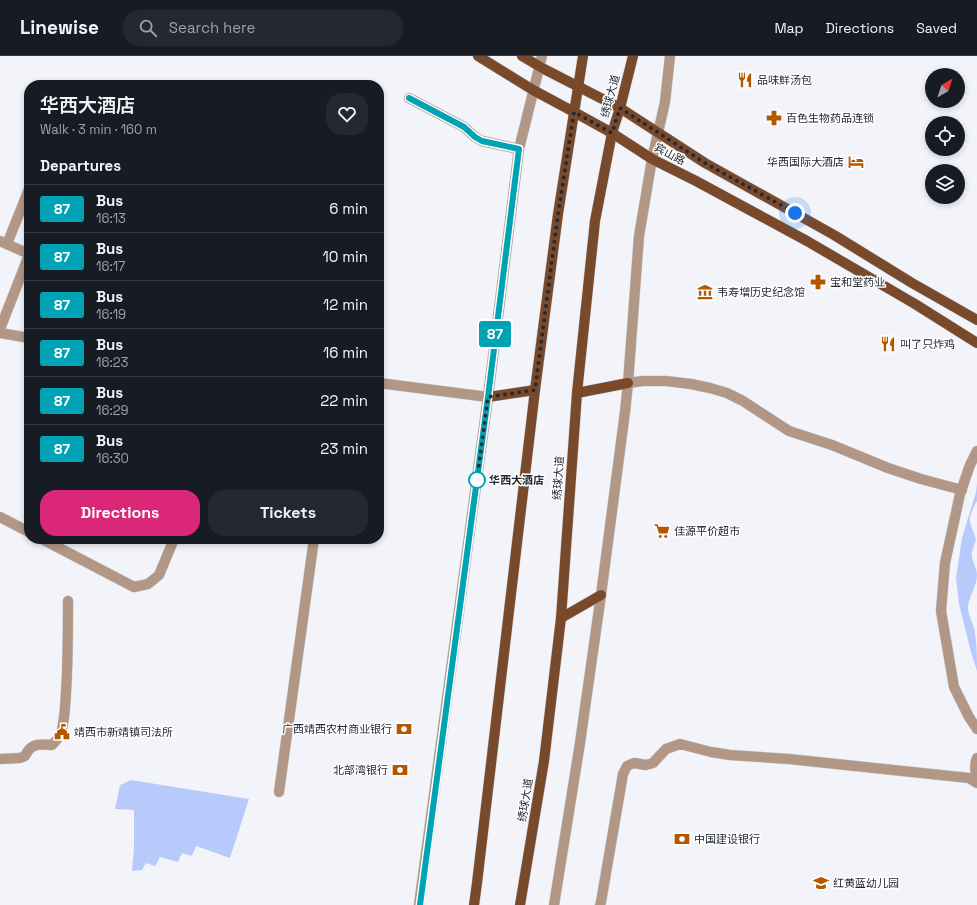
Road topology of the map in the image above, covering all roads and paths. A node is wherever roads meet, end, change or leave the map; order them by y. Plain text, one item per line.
1 (478, 56) edge
2 (522, 56) edge
3 (583, 56) edge
4 (633, 56) edge
5 (670, 56) edge
6 (540, 61) edge
7 (578, 86) junction
8 (533, 90) junction
9 (409, 98) dead end
10 (620, 108) junction
11 (574, 112) junction
12 (659, 132) junction
13 (612, 133) junction
14 (519, 149) junction
15 (652, 159) junction
16 (24, 199) edge
17 (3, 242) edge
18 (24, 252) edge
19 (24, 267) edge
20 (977, 320) edge
21 (0, 329) edge
22 (0, 333) edge
23 (24, 337) edge
24 (977, 343) edge
25 (628, 382) junction
26 (384, 384) edge
27 (535, 390) junction
28 (577, 393) junction
29 (488, 397) junction
30 (977, 451) edge
31 (962, 490) junction
32 (0, 517) edge
33 (24, 529) edge
34 (52, 544) edge
35 (172, 544) edge
36 (313, 544) edge
37 (601, 595) junction
38 (68, 600) dead end
39 (561, 618) junction
40 (977, 729) edge
41 (977, 758) edge
42 (0, 759) edge
43 (977, 779) edge
44 (977, 782) edge
45 (280, 792) dead end
46 (420, 905) edge
47 (474, 905) edge
48 (520, 905) edge
49 (554, 905) edge
50 (600, 905) edge

1 - 8 main road, 宾山路
2 - 6 main road, 宾山路
3 - 7 main road
4 - 10 main road, 绣球大道
5 - 12 street
6 - 7 main road, 宾山路
6 - 8 street
7 - 10 main road, 宾山路
7 - 11 main road
8 - 11 main road, 宾山路
8 - 14 street
9 - 14 street
10 - 12 main road, 宾山路
10 - 13 main road, 绣球大道
11 - 13 main road, 宾山路
11 - 27 main road
12 - 15 street
12 - 20 main road, 宾山路
13 - 15 main road, 宾山路
13 - 28 main road, 绣球大道
14 - 29 street
15 - 24 main road, 宾山路
15 - 25 street
16 - 17 street
17 - 18 street
19 - 21 street
22 - 23 street
25 - 28 main road
25 - 31 street
25 - 37 street
26 - 29 street
27 - 29 main road
27 - 47 main road
28 - 39 main road, 绣球大道
29 - 46 street
30 - 31 street
31 - 40 street
32 - 33 street
34 - 35 street
36 - 45 street
37 - 39 main road
37 - 49 street
38 - 42 street
39 - 48 main road, 绣球大道
41 - 43 street
44 - 50 street

